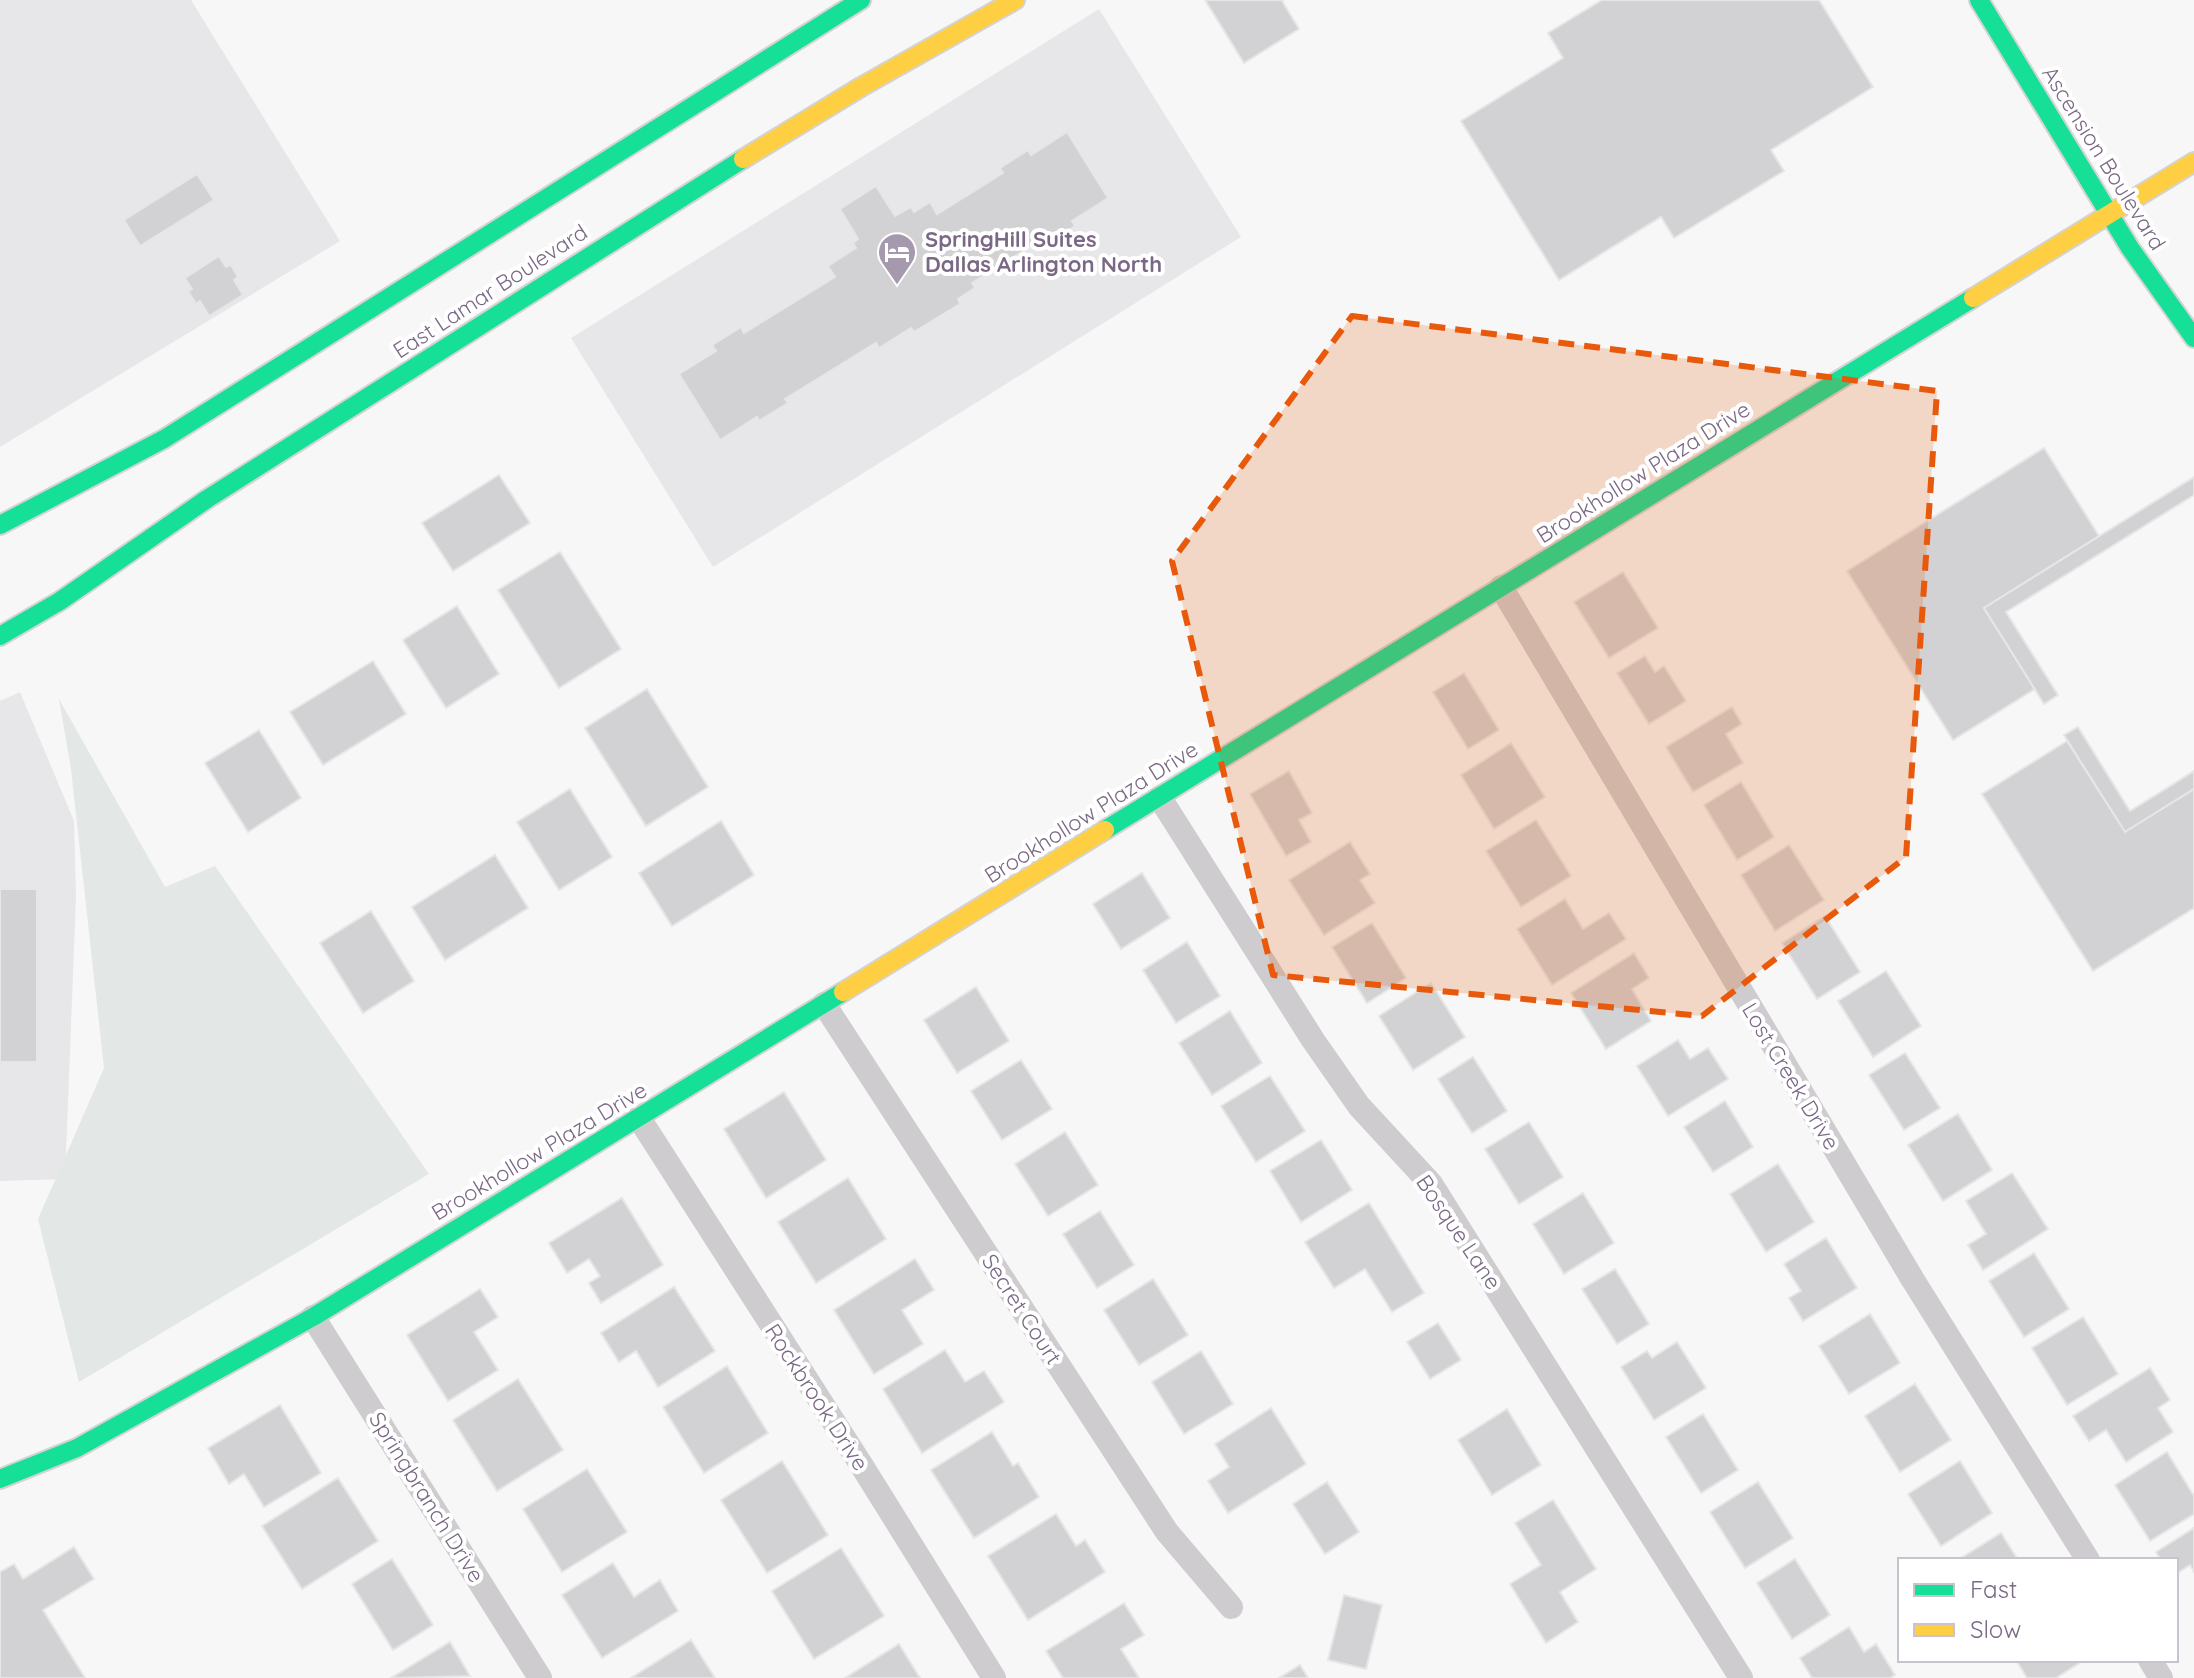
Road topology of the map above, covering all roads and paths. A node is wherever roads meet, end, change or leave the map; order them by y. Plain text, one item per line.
1 (861, 0) edge
2 (1015, 0) edge
3 (1979, 0) edge
4 (2194, 162) edge
5 (2109, 214) junction
6 (2194, 338) edge
7 (0, 525) edge
8 (1501, 587) junction
9 (0, 636) edge
10 (1160, 798) junction
11 (824, 1004) junction
12 (639, 1118) junction
13 (313, 1317) junction
14 (0, 1479) edge
15 (2087, 1558) edge
16 (1231, 1607) dead end
17 (540, 1678) edge
18 (994, 1678) edge
19 (1741, 1678) edge

1 - 7 street
2 - 9 street, East Lamar Boulevard
3 - 5 street, Ascension Boulevard
4 - 5 street, Brookhollow Plaza Drive
5 - 6 street, Ascension Boulevard
5 - 8 street, Brookhollow Plaza Drive
8 - 10 street, Brookhollow Plaza Drive
8 - 15 street, Lost Creek Drive
10 - 11 street, Brookhollow Plaza Drive
10 - 19 street, Bosque Lane
11 - 12 street, Brookhollow Plaza Drive
11 - 16 street, Secret Court
12 - 13 street, Brookhollow Plaza Drive
12 - 18 street, Rockbrook Drive
13 - 14 street, Brookhollow Plaza Drive
13 - 17 street, Springbranch Drive

